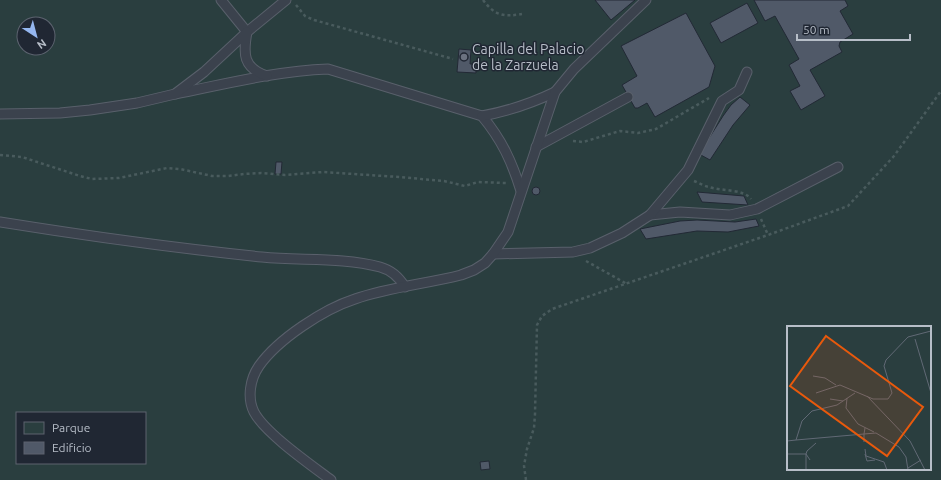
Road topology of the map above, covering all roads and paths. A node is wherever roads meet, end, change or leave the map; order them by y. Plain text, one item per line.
1 (221, 0) edge
2 (286, 0) edge
3 (292, 0) edge
4 (483, 0) edge
5 (646, 0) edge
6 (522, 14) dead end
7 (246, 32) junction
8 (453, 58) dead end
9 (747, 72) dead end
10 (267, 76) junction
11 (941, 91) edge
12 (555, 92) junction
13 (175, 94) junction
14 (628, 96) dead end
15 (711, 97) dead end
16 (0, 114) edge
17 (482, 116) junction
18 (562, 132) junction
19 (536, 147) junction
20 (0, 155) edge
21 (838, 167) dead end
22 (684, 175) junction
23 (518, 179) junction
24 (521, 191) junction
25 (757, 209) junction
26 (650, 215) junction
27 (0, 222) edge
28 (768, 235) junction
29 (573, 252) junction
30 (493, 254) junction
31 (628, 284) junction
32 (405, 287) junction
33 (331, 480) edge
34 (526, 480) edge

1 - 7 lane
2 - 7 lane
3 - 8 path
4 - 6 path
5 - 12 lane
7 - 10 lane
7 - 13 lane
9 - 22 lane
10 - 13 lane
10 - 17 lane
11 - 28 path
12 - 17 lane
12 - 19 lane
13 - 16 lane
14 - 18 lane
15 - 18 path
17 - 23 lane
18 - 19 lane
19 - 24 lane
20 - 23 path
21 - 25 lane
22 - 25 path
22 - 26 lane
23 - 24 lane
24 - 30 lane
25 - 26 lane
25 - 28 path
26 - 29 lane
27 - 32 lane
28 - 31 path
29 - 30 lane
29 - 31 path
30 - 32 lane
31 - 34 path
32 - 33 lane

